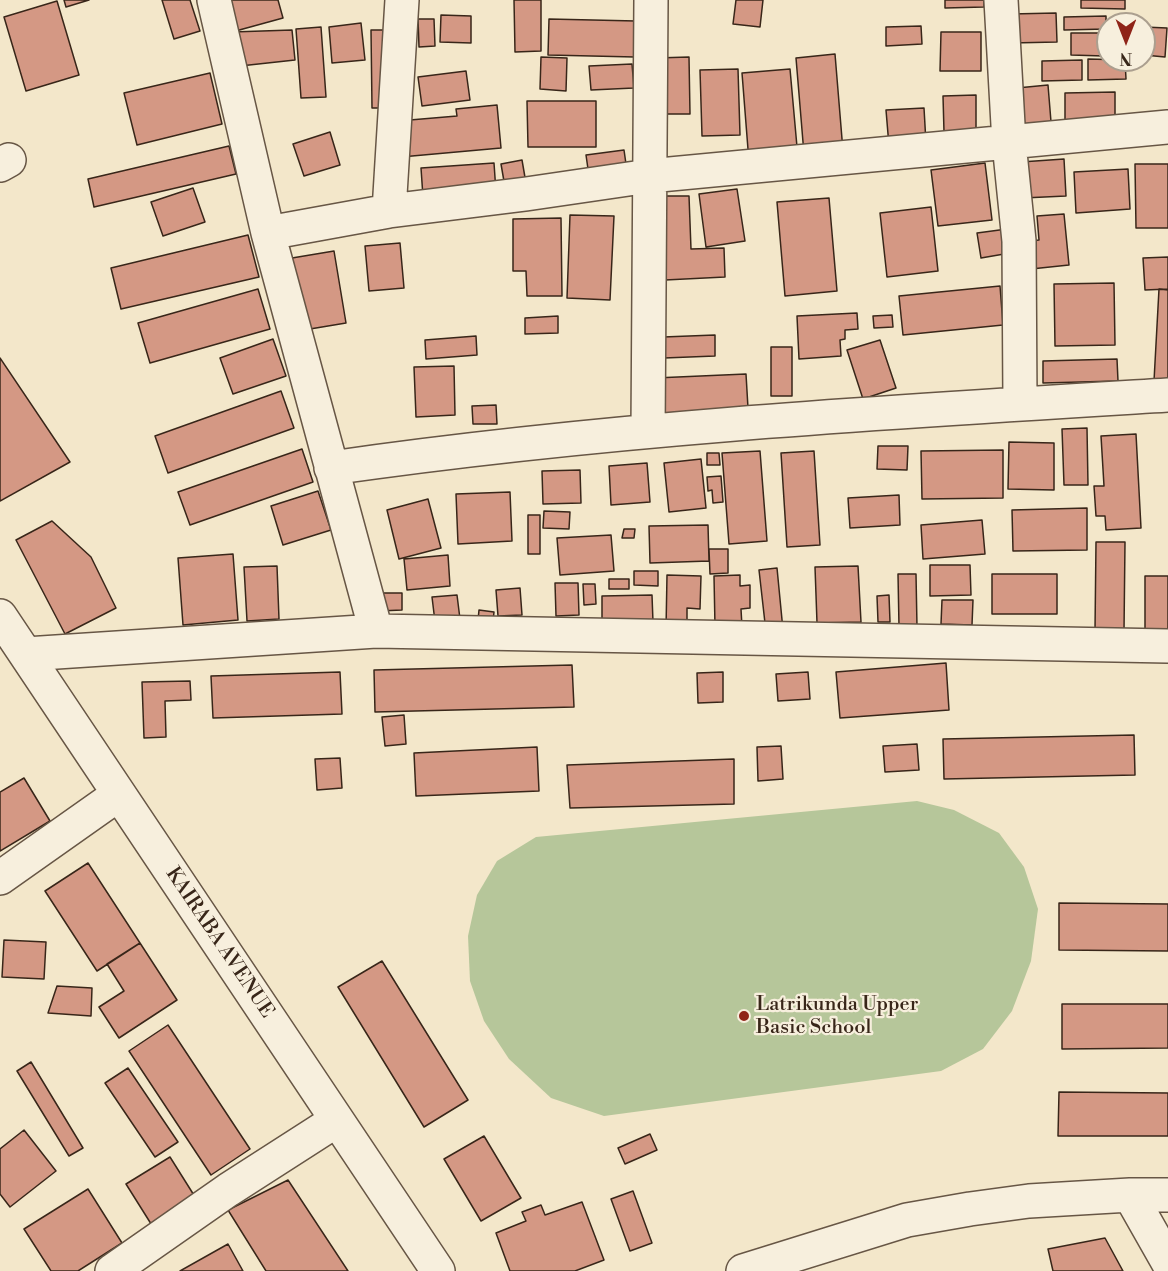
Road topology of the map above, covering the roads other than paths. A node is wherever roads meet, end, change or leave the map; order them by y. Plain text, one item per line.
1 (214, 0) edge
2 (402, 0) edge
3 (651, 0) edge
4 (1001, 0) edge
5 (1168, 127) edge
6 (1009, 143) junction
7 (649, 176) junction
8 (389, 211) junction
9 (268, 233) junction
10 (1168, 394) edge
11 (1020, 404) junction
12 (648, 431) junction
13 (331, 468) junction
14 (0, 616) edge
15 (376, 631) junction
16 (1168, 646) edge
17 (26, 654) junction
18 (119, 794) junction
19 (0, 878) edge
20 (337, 1120) junction
21 (1130, 1195) junction
22 (1168, 1195) edge
23 (1168, 1262) edge
24 (112, 1271) edge
25 (438, 1271) edge
26 (743, 1271) edge

1 - 9 street
2 - 8 street
3 - 7 street
4 - 6 street
5 - 6 street
6 - 7 street
6 - 11 street
7 - 8 street
7 - 12 street
8 - 9 street
9 - 13 street
10 - 11 street
11 - 12 street
12 - 13 street
13 - 15 street
14 - 17 street, KAIRABA AVENUE
15 - 16 street
15 - 17 street
17 - 18 street, KAIRABA AVENUE
18 - 19 street
18 - 20 street, KAIRABA AVENUE
20 - 24 street
20 - 25 street, KAIRABA AVENUE
21 - 22 street
21 - 23 street
21 - 26 street

